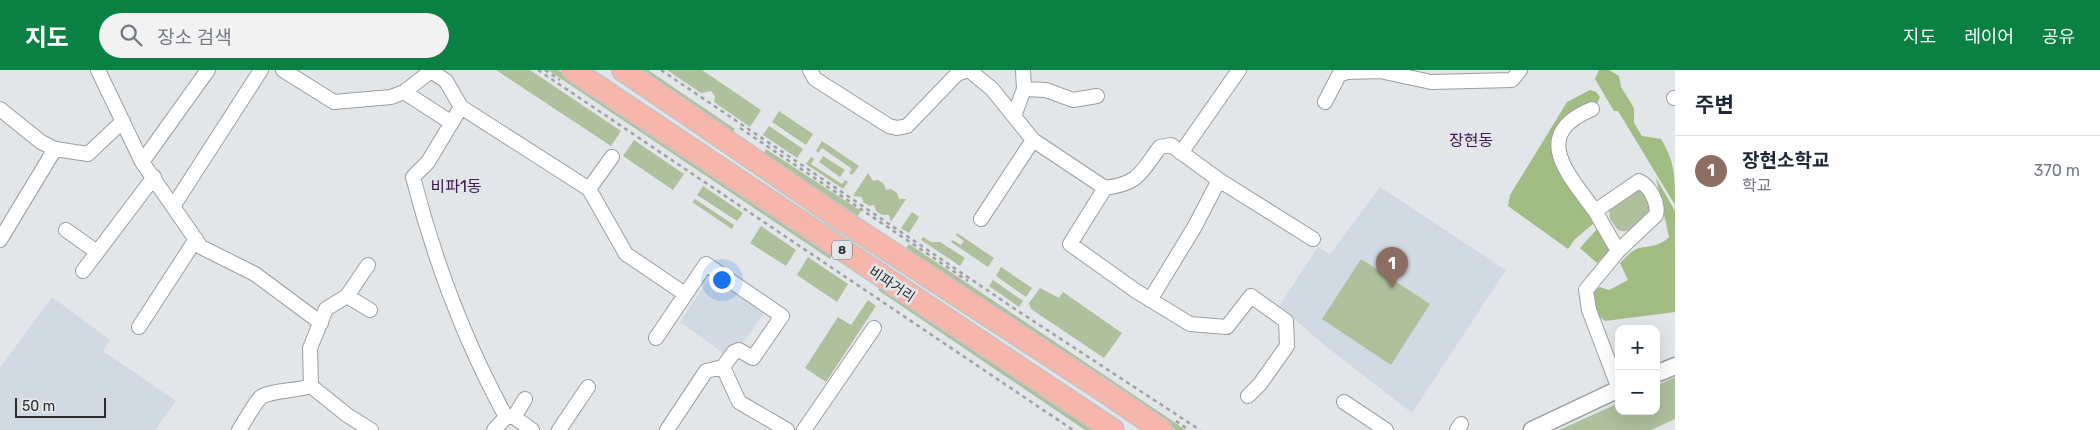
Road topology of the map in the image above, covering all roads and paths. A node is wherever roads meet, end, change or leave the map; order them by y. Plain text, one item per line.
1 (98, 70) edge
2 (208, 70) edge
3 (261, 70) edge
4 (283, 70) edge
5 (538, 70) edge
6 (573, 70) edge
7 (623, 70) edge
8 (661, 70) edge
9 (810, 70) edge
10 (968, 70) edge
11 (1023, 70) edge
12 (1239, 70) edge
13 (1520, 70) edge
14 (1024, 89) junction
15 (404, 92) junction
16 (1097, 96) dead end
17 (1325, 102) dead end
18 (461, 107) junction
19 (0, 109) edge
20 (1592, 110) dead end
21 (1014, 116) junction
22 (123, 122) junction
23 (452, 123) junction
24 (732, 124) dead end
25 (1033, 140) junction
26 (55, 149) junction
27 (1181, 153) junction
28 (612, 157) dead end
29 (142, 162) junction
30 (154, 177) junction
31 (1219, 180) junction
32 (1105, 188) junction
33 (590, 189) junction
34 (174, 205) junction
35 (1595, 211) junction
36 (871, 213) junction
37 (870, 219) dead end
38 (981, 219) dead end
39 (66, 230) dead end
40 (196, 239) junction
41 (1313, 239) dead end
42 (0, 240) edge
43 (1618, 251) junction
44 (97, 252) junction
45 (368, 265) dead end
46 (83, 271) dead end
47 (685, 294) junction
48 (347, 296) junction
49 (1150, 300) junction
50 (370, 310) dead end
51 (321, 323) junction
52 (140, 326) dead end
53 (874, 328) dead end
54 (656, 338) dead end
55 (1675, 366) edge
56 (723, 367) junction
57 (1660, 372) edge
58 (1615, 378) edge
59 (311, 386) junction
60 (588, 387) dead end
61 (1615, 391) edge
62 (1133, 392) dead end
63 (1248, 396) dead end
64 (525, 399) dead end
65 (1344, 402) dead end
66 (510, 417) junction
67 (1167, 425) edge
68 (239, 430) edge
69 (370, 430) edge
70 (494, 430) edge
71 (532, 430) edge
72 (559, 430) edge
73 (666, 430) edge
74 (787, 430) edge
75 (804, 430) edge
76 (1073, 430) edge
77 (1113, 430) edge
78 (1189, 430) edge
79 (1200, 430) edge
80 (1386, 430) edge
81 (1532, 430) edge

1 - 22 street
2 - 29 street
3 - 34 street
4 - 15 street
5 - 76 path
6 - 77 main road, 비파거리 / 8
7 - 67 main road, 비파거리 / 8
8 - 36 path
9 - 10 street
10 - 21 street
11 - 14 street
12 - 27 street
13 - 17 street
14 - 16 street
14 - 21 street
15 - 18 street
15 - 23 street
18 - 23 street
18 - 33 street
19 - 26 street
20 - 35 street
21 - 25 street
22 - 26 street
22 - 29 street
23 - 66 street
24 - 36 path
25 - 32 street
25 - 38 street
26 - 42 street
27 - 31 street
27 - 32 street
28 - 33 street
29 - 30 street
30 - 34 street
30 - 44 street
31 - 41 street
31 - 49 street
32 - 49 street
33 - 47 street
34 - 40 street
35 - 43 street
35 - 43 street
36 - 37 path
36 - 62 path
36 - 79 path
39 - 44 street
40 - 51 street
40 - 52 street
43 - 58 street
44 - 46 street
45 - 48 street
47 - 54 street
47 - 56 street
48 - 50 street
48 - 51 street
49 - 63 street
51 - 59 street
53 - 75 street
55 - 57 street
56 - 73 street
56 - 74 street
59 - 68 street
59 - 69 street
60 - 72 street
61 - 81 street
64 - 66 street
65 - 80 street
66 - 70 street
66 - 71 street
67 - 78 path

